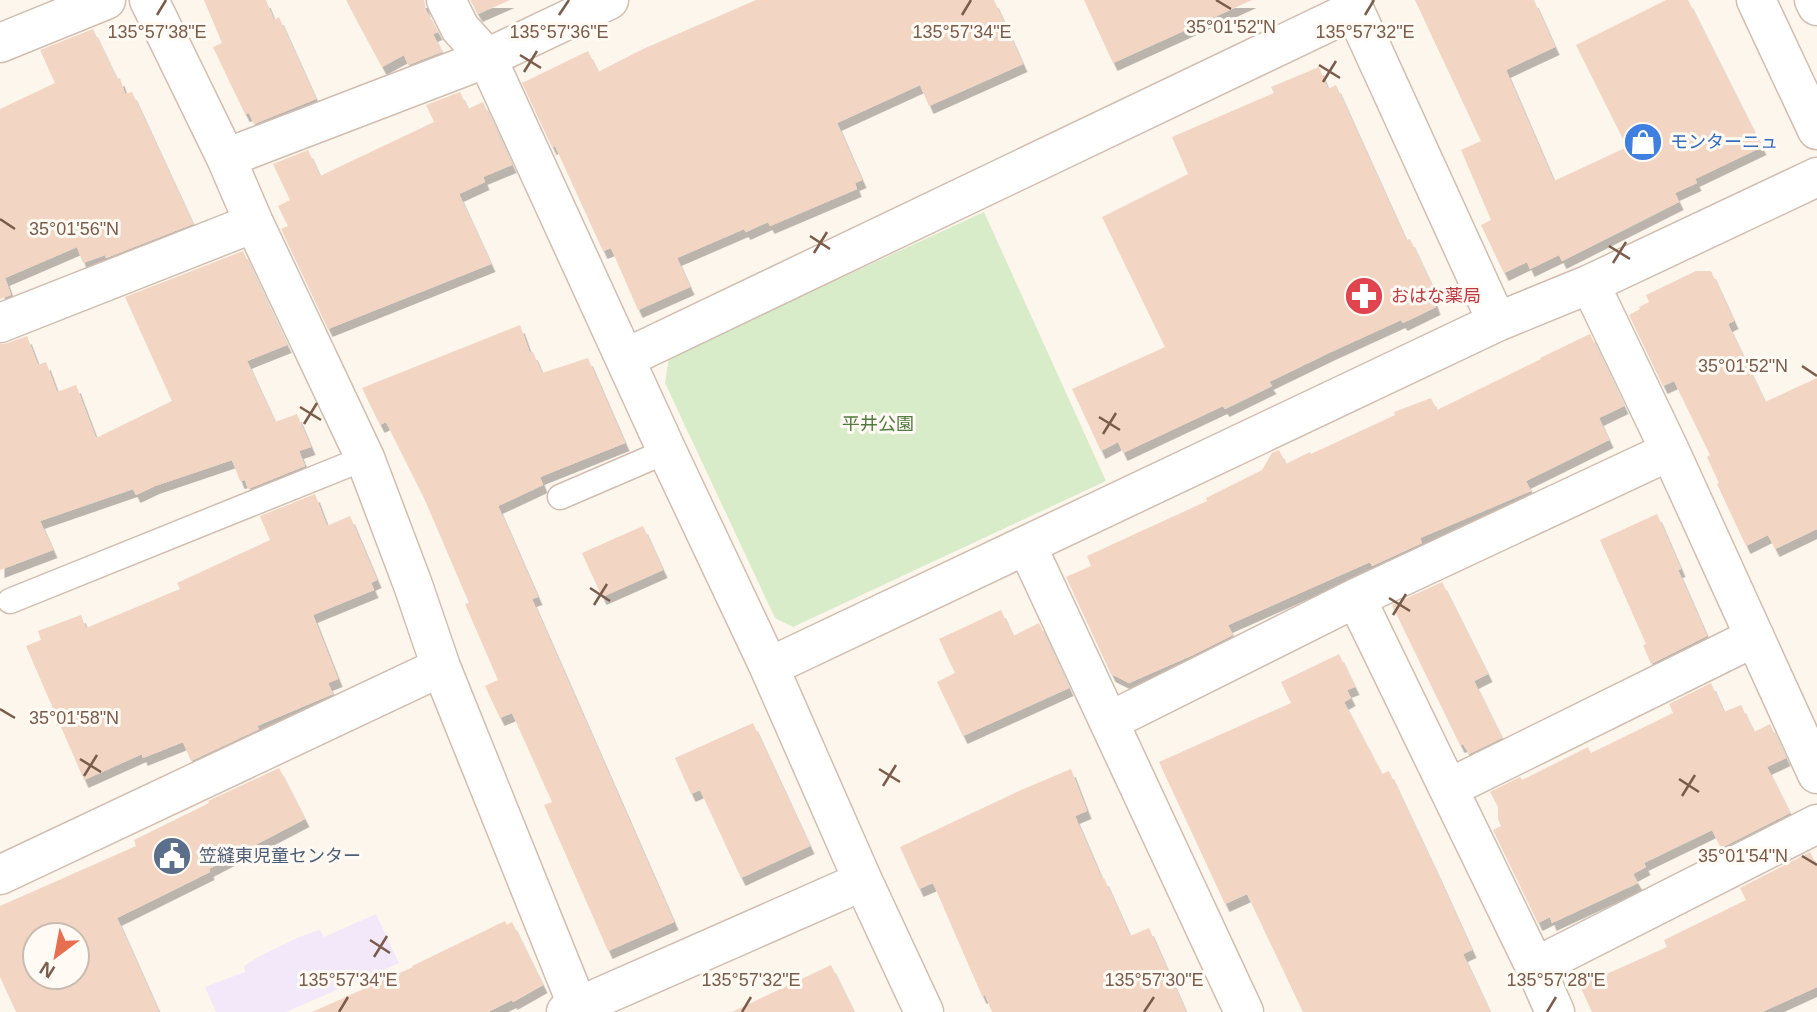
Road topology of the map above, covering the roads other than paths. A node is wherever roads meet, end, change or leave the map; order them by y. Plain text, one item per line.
1 (106, 0) edge
2 (149, 0) edge
3 (446, 0) edge
4 (609, 0) edge
5 (1756, 0) edge
6 (1814, 0) edge
7 (1352, 5) edge
8 (1817, 6) edge
9 (0, 43) edge
10 (487, 58) junction
11 (1817, 130) edge
12 (226, 158) junction
13 (1817, 177) edge
14 (254, 223) junction
15 (1590, 284) junction
16 (1497, 322) junction
17 (0, 323) edge
18 (625, 358) junction
19 (667, 451) junction
20 (1670, 451) junction
21 (365, 458) junction
22 (560, 497) dead end
23 (1027, 546) junction
24 (1356, 598) junction
25 (10, 601) dead end
26 (1755, 637) junction
27 (441, 667) junction
28 (769, 667) junction
29 (1110, 721) junction
30 (1817, 774) edge
31 (1449, 788) junction
32 (1817, 824) edge
33 (0, 875) edge
34 (863, 881) junction
35 (1535, 967) junction
36 (575, 1010) edge
37 (925, 1012) edge
38 (1244, 1012) edge
39 (1555, 1012) edge

1 - 9 street
2 - 12 street
3 - 10 street
4 - 10 street
5 - 11 street
6 - 8 street
7 - 16 street
7 - 18 street
10 - 12 street
10 - 18 street
12 - 14 street
13 - 15 street
14 - 17 street
14 - 21 street
15 - 16 street
15 - 20 street
16 - 23 street
18 - 19 street
19 - 22 lane
19 - 28 street
20 - 24 street
20 - 26 street
21 - 25 lane
21 - 27 street
23 - 28 street
23 - 29 street
24 - 29 street
24 - 31 street
26 - 30 street
26 - 31 street
27 - 33 street
27 - 36 street
28 - 34 street
29 - 38 street
31 - 35 street
32 - 35 street
34 - 36 street
34 - 37 street
35 - 39 street

